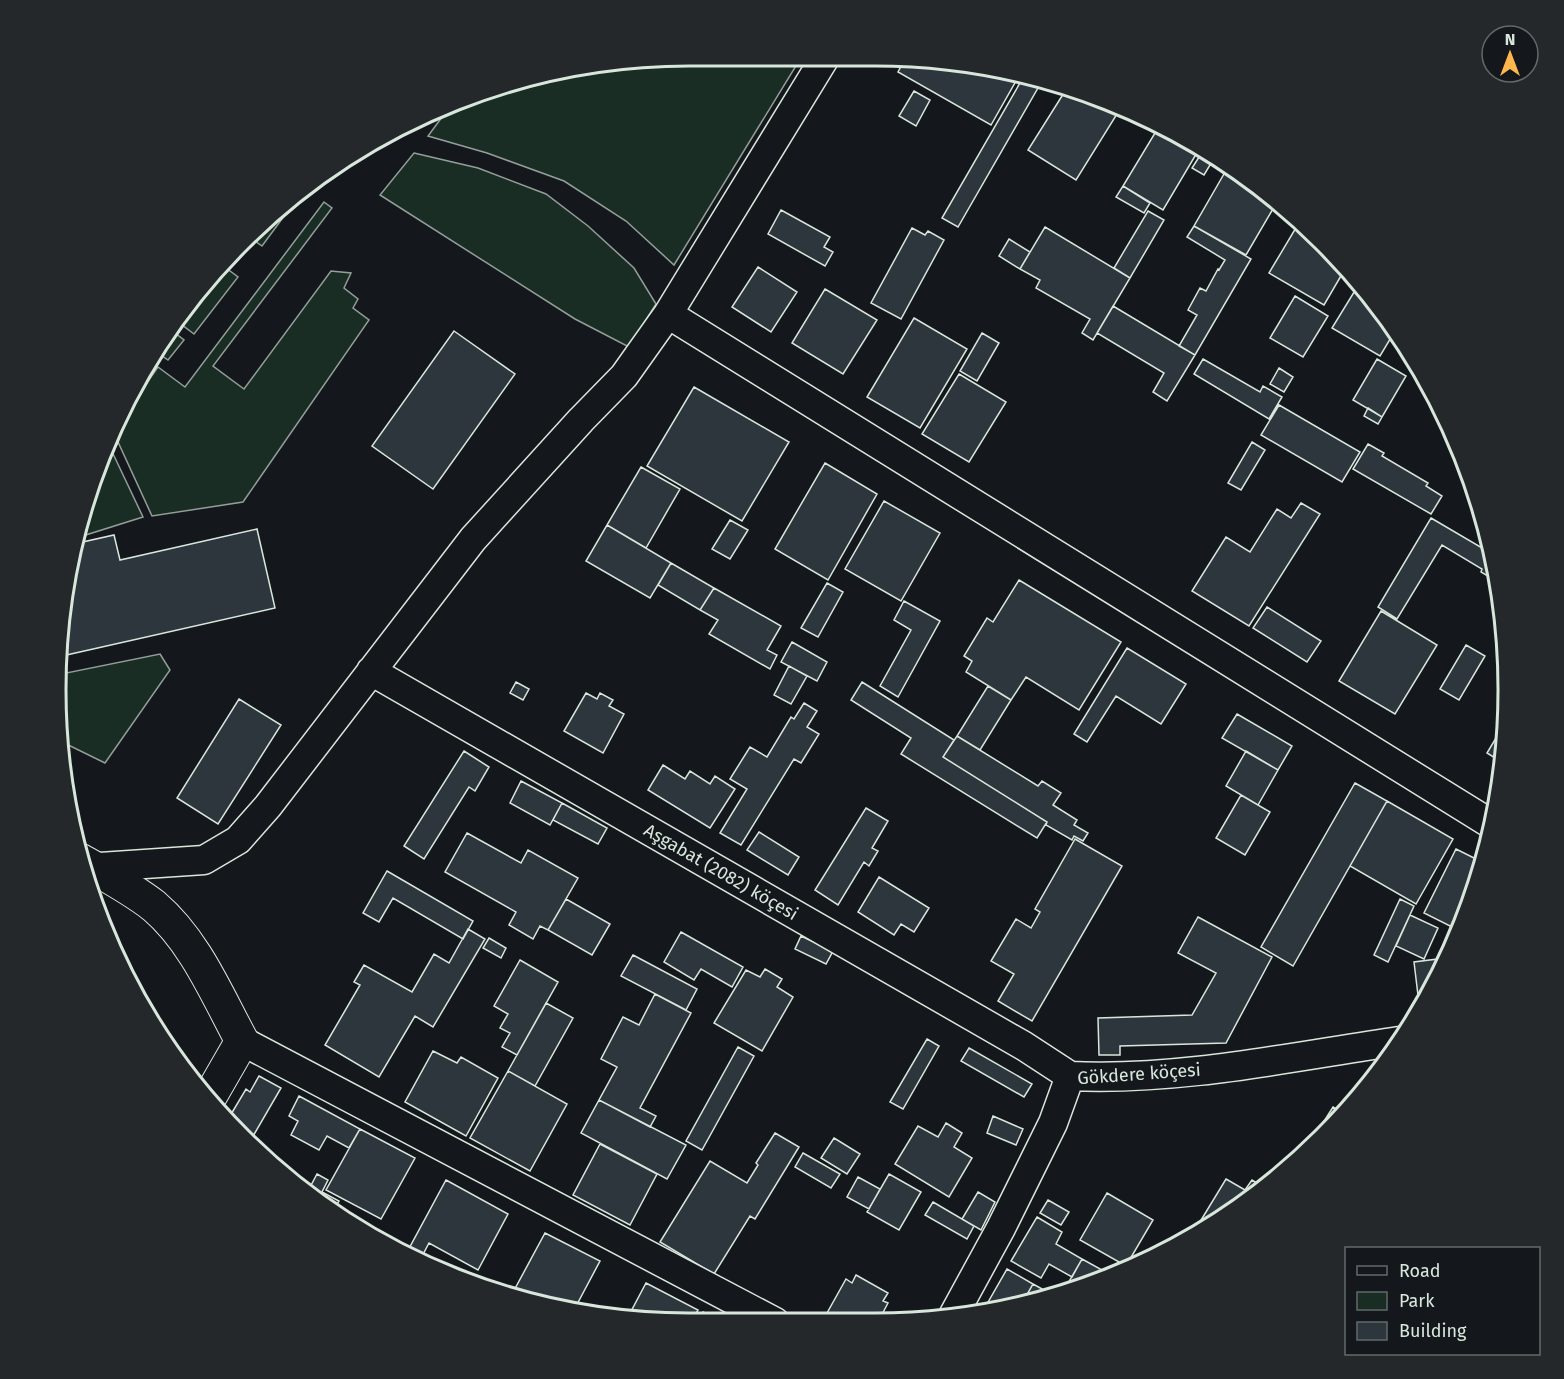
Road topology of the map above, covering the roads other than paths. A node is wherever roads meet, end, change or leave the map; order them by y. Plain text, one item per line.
1 (820, 66) edge
2 (668, 314) junction
3 (371, 671) junction
4 (1484, 820) edge
5 (91, 865) edge
6 (93, 870) edge
7 (242, 1041) junction
8 (1388, 1043) edge
9 (1070, 1076) junction
10 (213, 1091) edge
11 (957, 1308) edge
12 (758, 1313) edge

1 - 2 street
2 - 3 street
2 - 4 street
3 - 5 street
3 - 9 street, Aşgabat (2082) köçesi
6 - 7 street
7 - 10 street
7 - 12 street
8 - 9 street, Gökdere köçesi
9 - 11 street, Gökdere köçesi

